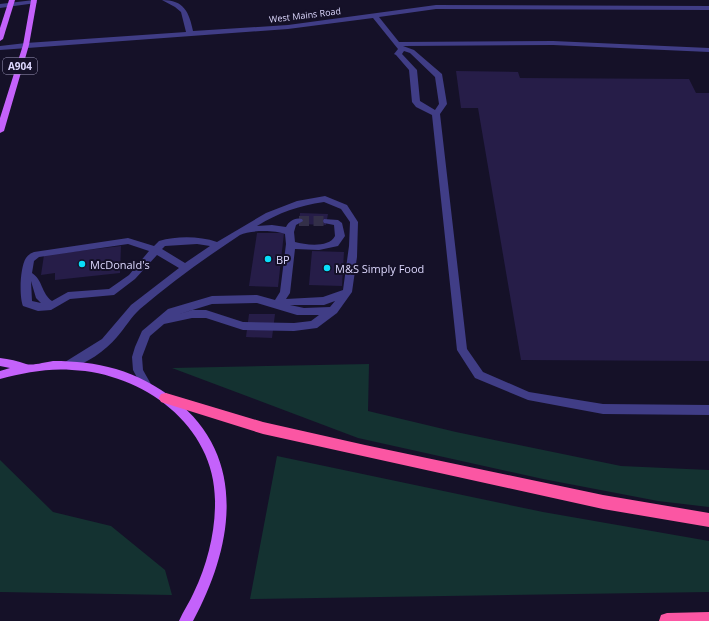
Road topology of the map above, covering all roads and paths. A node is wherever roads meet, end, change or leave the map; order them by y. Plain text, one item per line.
1 (165, 0) edge
2 (666, 0) edge
3 (34, 1) edge
4 (12, 3) edge
5 (460, 4) edge
6 (0, 6) edge
7 (670, 8) junction
8 (709, 8) edge
9 (375, 16) junction
10 (190, 33) junction
11 (0, 39) edge
12 (26, 45) junction
13 (399, 46) junction
14 (0, 48) edge
15 (709, 50) edge
16 (436, 114) junction
17 (0, 131) edge
18 (299, 221) dead end
19 (327, 221) tunnel mouth
20 (241, 230) junction
21 (290, 232) junction
22 (291, 244) junction
23 (217, 245) junction
24 (156, 250) junction
25 (186, 268) junction
26 (28, 274) junction
27 (347, 292) junction
28 (277, 304) junction
29 (51, 306) junction
30 (333, 310) junction
31 (157, 324) junction
32 (0, 362) edge
33 (69, 365) junction
34 (33, 367) junction
35 (0, 375) edge
36 (147, 386) junction
37 (166, 398) junction
38 (709, 410) edge
39 (709, 520) edge
40 (709, 620) edge
41 (186, 621) edge
42 (667, 621) edge

1 - 10 street
2 - 7 street
3 - 4 street
3 - 12 main road, A904
4 - 6 street
4 - 11 main road
5 - 7 street, West Mains Road
5 - 9 street, West Mains Road
7 - 8 street, West Mains Road
9 - 10 street, West Mains Road
9 - 13 street
10 - 12 street, West Mains Road
12 - 14 street, West Mains Road
12 - 17 main road, A904
13 - 15 street
13 - 16 street
13 - 16 street
16 - 38 street
18 - 21 street
19 - 22 street
20 - 21 street
20 - 23 street
20 - 27 street
21 - 22 street
22 - 28 street
23 - 24 street
23 - 25 street
24 - 25 street
24 - 26 street
24 - 29 street
25 - 33 street
26 - 29 street
26 - 29 street
27 - 28 street
27 - 30 street
28 - 30 street
28 - 31 street
30 - 31 street
31 - 36 street
32 - 34 main road
33 - 34 main road
33 - 36 main road
34 - 35 main road
36 - 37 main road
37 - 39 highway
37 - 41 main road
40 - 42 highway

